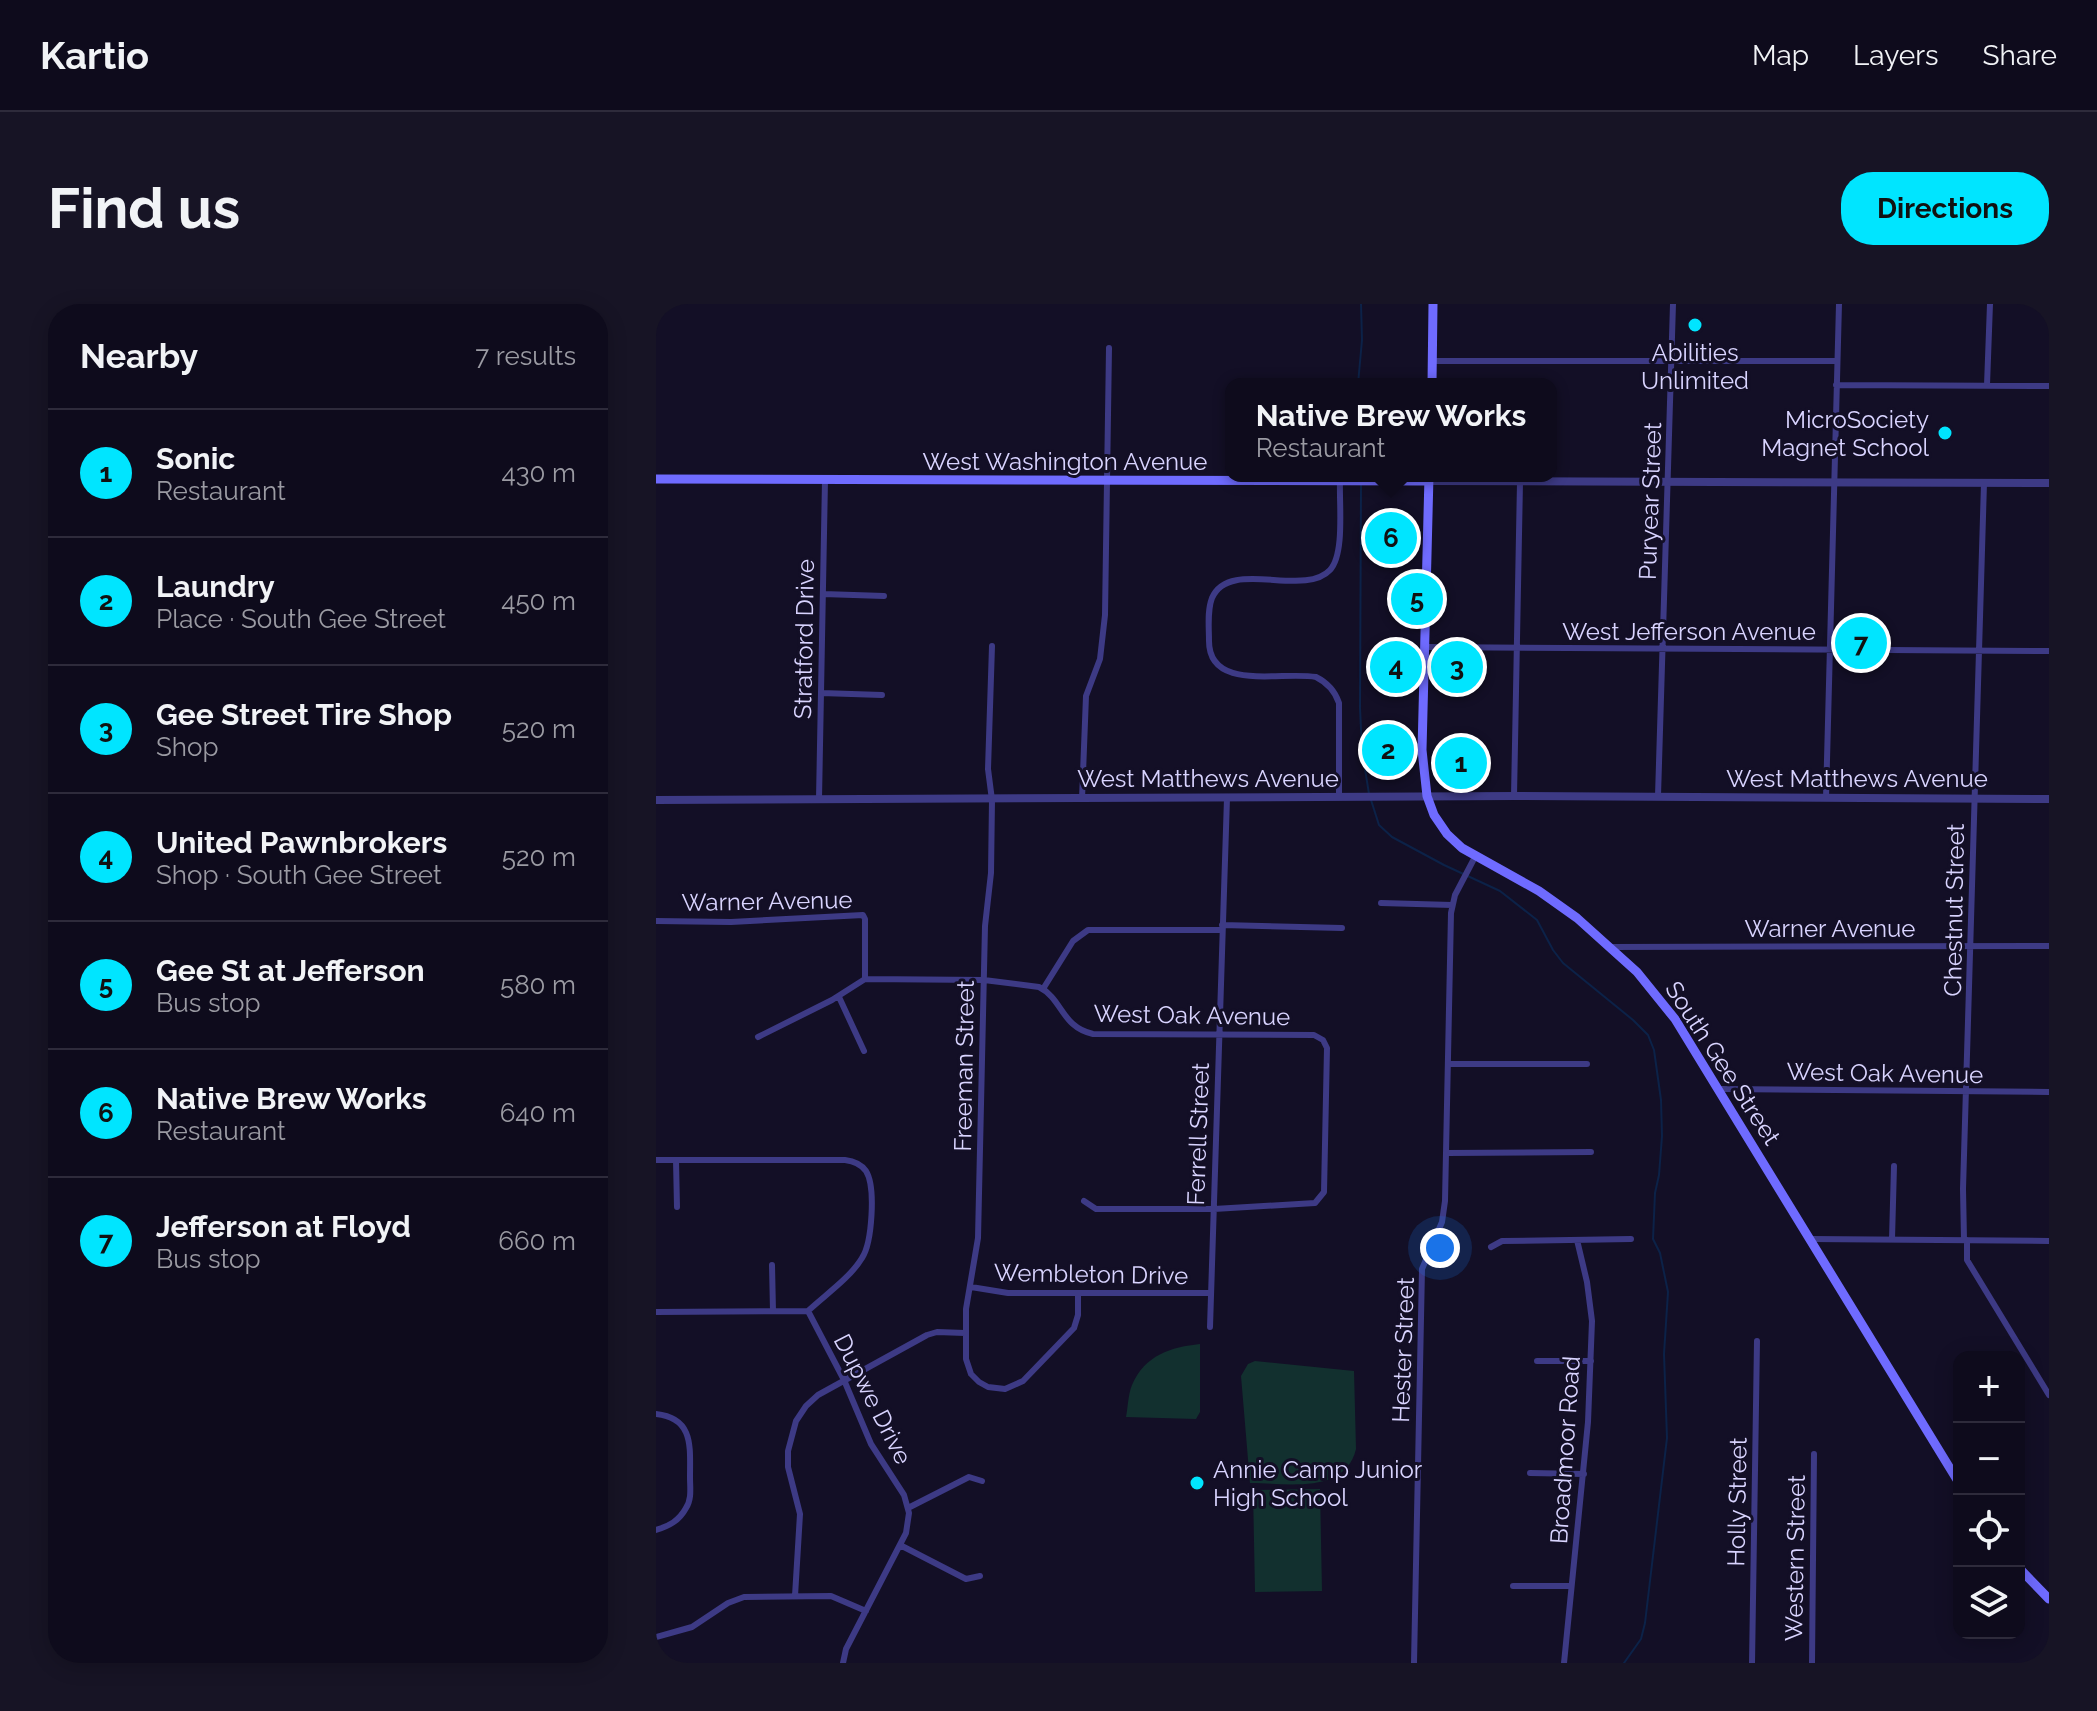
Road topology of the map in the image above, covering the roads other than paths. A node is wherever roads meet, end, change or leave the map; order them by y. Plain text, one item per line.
1 (1433, 304) edge
2 (1673, 304) edge
3 (1839, 304) edge
4 (1990, 304) edge
5 (1109, 348) dead end
6 (1672, 359) junction
7 (1432, 361) junction
8 (1837, 361) junction
9 (1432, 378) edge
10 (1836, 385) junction
11 (1987, 385) junction
12 (2049, 386) edge
13 (656, 479) edge
14 (825, 480) junction
15 (1106, 481) junction
16 (1225, 481) edge
17 (1342, 482) edge
18 (1429, 482) edge
19 (1520, 482) joint
20 (1669, 482) junction
21 (1833, 483) junction
22 (1984, 483) junction
23 (2049, 483) edge
24 (823, 594) junction
25 (884, 596) dead end
26 (992, 646) dead end
27 (1425, 647) junction
28 (1516, 649) junction
29 (1663, 649) junction
30 (1831, 649) junction
31 (1979, 650) junction
32 (2049, 651) edge
33 (821, 693) junction
34 (882, 695) dead end
35 (1427, 796) junction
36 (1514, 796) junction
37 (1658, 796) junction
38 (1339, 797) junction
39 (1227, 798) junction
40 (1826, 798) junction
41 (819, 799) junction
42 (1082, 799) junction
43 (1974, 799) junction
44 (2049, 799) edge
45 (656, 800) edge
46 (992, 800) junction
47 (1476, 855) junction
48 (1381, 903) dead end
49 (1452, 905) junction
50 (656, 921) edge
51 (1222, 927) junction
52 (1342, 928) dead end
53 (1971, 945) junction
54 (2049, 946) edge
55 (1611, 947) junction
56 (865, 979) junction
57 (984, 980) junction
58 (1043, 989) junction
59 (839, 997) junction
60 (1219, 1035) junction
61 (758, 1037) dead end
62 (864, 1051) dead end
63 (1449, 1064) junction
64 (1587, 1064) dead end
65 (1720, 1089) junction
66 (1967, 1092) junction
67 (2049, 1092) edge
68 (1591, 1152) dead end
69 (1447, 1153) junction
70 (656, 1160) edge
71 (676, 1160) junction
72 (1894, 1166) dead end
73 (1084, 1201) dead end
74 (677, 1207) dead end
75 (1214, 1209) junction
76 (1631, 1239) dead end
77 (1811, 1239) junction
78 (1892, 1239) junction
79 (1577, 1240) junction
80 (1965, 1240) junction
81 (2049, 1241) edge
82 (1491, 1247) dead end
83 (772, 1265) dead end
84 (971, 1287) junction
85 (1078, 1293) junction
86 (1211, 1293) junction
87 (773, 1311) junction
88 (808, 1311) junction
89 (656, 1312) edge
90 (1210, 1327) dead end
91 (965, 1333) junction
92 (1757, 1341) dead end
93 (1537, 1361) dead end
94 (1591, 1361) junction
95 (844, 1380) junction
96 (2049, 1395) edge
97 (656, 1414) edge
98 (1814, 1454) dead end
99 (1530, 1473) dead end
100 (1953, 1473) edge
101 (1584, 1474) junction
102 (982, 1481) dead end
103 (908, 1508) junction
104 (656, 1530) edge
105 (900, 1545) junction
106 (2025, 1574) edge
107 (980, 1576) dead end
108 (1513, 1586) dead end
109 (1571, 1586) junction
110 (795, 1596) junction
111 (2049, 1599) edge
112 (866, 1611) junction
113 (656, 1637) edge
114 (843, 1663) edge
115 (1414, 1663) edge
116 (1564, 1663) edge
117 (1752, 1663) edge
118 (1812, 1663) edge

1 - 7 main road
2 - 6 street, Puryear Street
3 - 8 street
4 - 11 street
5 - 15 street
6 - 7 street
6 - 8 street
6 - 20 street, Puryear Street
7 - 9 main road
8 - 10 street
10 - 11 street
10 - 21 street
11 - 12 street
13 - 14 main road, West Washington Avenue
14 - 15 main road, West Washington Avenue
14 - 24 street, Stratford Drive
15 - 16 main road, West Washington Avenue
15 - 42 street
17 - 38 street
18 - 27 main road, South Gee Street
19 - 20 street, West Washington Avenue
19 - 28 street
20 - 21 street, West Washington Avenue
20 - 29 street, Puryear Street
21 - 22 street, West Washington Avenue
21 - 30 street
22 - 23 street, West Washington Avenue
22 - 31 street, Chestnut Street
24 - 25 street
24 - 33 street, Stratford Drive
26 - 46 street, Freeman Street
27 - 28 street, West Jefferson Avenue
27 - 35 main road, South Gee Street
28 - 29 street, West Jefferson Avenue
28 - 36 street
29 - 30 street, West Jefferson Avenue
29 - 37 street, Puryear Street
30 - 31 street, West Jefferson Avenue
30 - 40 street
31 - 32 street, West Jefferson Avenue
31 - 43 street, Chestnut Street
33 - 34 street
33 - 41 street, Stratford Drive
35 - 36 street, West Matthews Avenue
35 - 38 street, West Matthews Avenue
35 - 47 main road, South Gee Street
36 - 37 street, West Matthews Avenue
37 - 40 street, West Matthews Avenue
38 - 39 street, West Matthews Avenue
39 - 42 street, West Matthews Avenue
39 - 51 street, Ferrell Street
40 - 43 street, West Matthews Avenue
41 - 45 street, West Matthews Avenue
41 - 46 street, West Matthews Avenue
42 - 46 street, West Matthews Avenue
43 - 44 street, West Matthews Avenue
43 - 53 street, Chestnut Street
46 - 57 street, Freeman Street
47 - 49 street, Hester Street
47 - 55 main road, South Gee Street
48 - 49 street
49 - 63 street, Hester Street
50 - 56 street, Warner Avenue
51 - 52 street
51 - 58 street
51 - 60 street, Ferrell Street
53 - 54 street, Warner Avenue
53 - 55 street, Warner Avenue
53 - 66 street, Chestnut Street
55 - 65 main road, South Gee Street
56 - 57 street
56 - 59 street
57 - 58 street
57 - 84 street, Freeman Street
58 - 60 street, West Oak Avenue
59 - 61 street
59 - 62 street
60 - 75 street, Ferrell Street
60 - 75 street, West Oak Avenue
63 - 64 street
63 - 69 street, Hester Street
65 - 66 street, West Oak Avenue
65 - 77 main road, South Gee Street
66 - 67 street, West Oak Avenue
66 - 80 street, Chestnut Street
68 - 69 street
69 - 115 street, Hester Street
70 - 71 street
71 - 74 street
71 - 88 street
72 - 78 street
73 - 75 street
75 - 86 street, Ferrell Street
76 - 79 street
77 - 78 street
77 - 100 main road, South Gee Street
78 - 80 street
79 - 82 street
79 - 94 street, Broadmoor Road
80 - 81 street
80 - 96 street, Chestnut Street
83 - 87 street
84 - 85 street, Wembleton Drive
84 - 91 street, Freeman Street
85 - 86 street, Wembleton Drive
85 - 91 street, Freeman Street
86 - 90 street, Ferrell Street
87 - 88 street
87 - 89 street
88 - 95 street, Dupwe Drive
91 - 95 street
92 - 117 street, Holly Street
93 - 94 street
94 - 101 street, Broadmoor Road
95 - 103 street, Dupwe Drive
95 - 110 street
97 - 104 street
98 - 118 street, Western Street
99 - 101 street
101 - 109 street, Broadmoor Road
102 - 103 street
103 - 105 street
105 - 107 street
105 - 112 street
106 - 111 main road
108 - 109 street
109 - 116 street, Broadmoor Road
110 - 112 street
110 - 113 street
112 - 114 street

